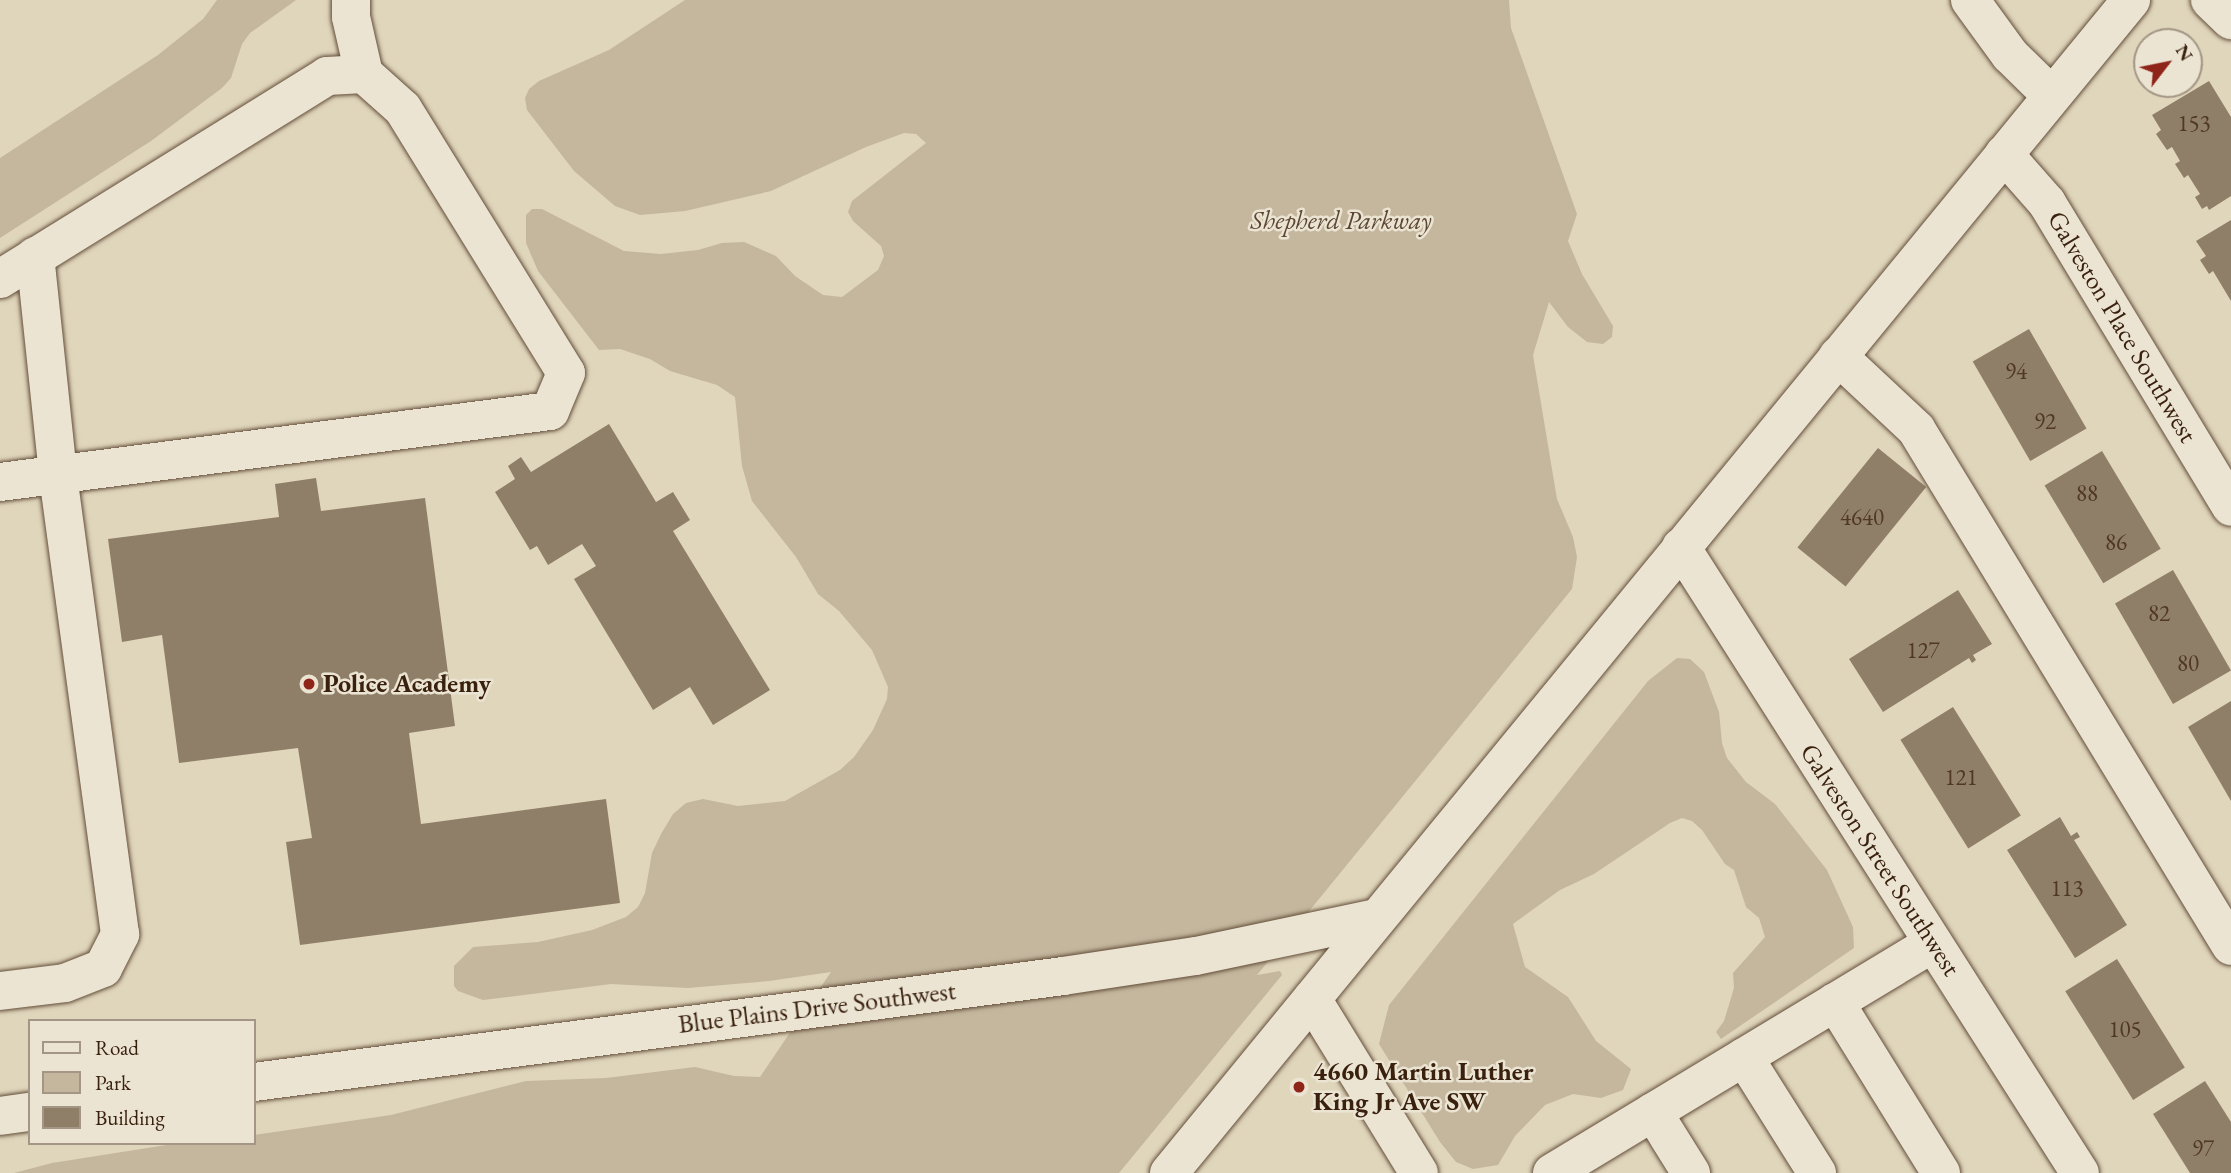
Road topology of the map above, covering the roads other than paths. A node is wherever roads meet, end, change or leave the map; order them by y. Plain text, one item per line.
1 (351, 0) edge
2 (1970, 0) edge
3 (2210, 0) edge
4 (2122, 4) edge
5 (2231, 20) edge
6 (363, 74) junction
7 (2052, 95) junction
8 (2004, 154) junction
9 (35, 256) junction
10 (0, 279) edge
11 (1838, 356) junction
12 (58, 474) junction
13 (0, 482) edge
14 (2231, 507) edge
15 (1681, 547) junction
16 (1377, 918) junction
17 (1933, 943) junction
18 (2231, 946) edge
19 (0, 991) edge
20 (1312, 999) junction
21 (1835, 1002) junction
22 (1744, 1057) junction
23 (256, 1082) edge
24 (28, 1112) edge
25 (1653, 1112) junction
26 (0, 1116) edge
27 (1169, 1173) edge
28 (1419, 1173) edge
29 (1552, 1173) edge
30 (1691, 1173) edge
31 (1817, 1173) edge
32 (1941, 1173) edge
33 (2080, 1173) edge

1 - 6 street
2 - 7 street
3 - 5 street
4 - 7 street
6 - 9 street
6 - 12 street
7 - 8 street
8 - 11 street
8 - 14 street, Galveston Place Southwest
9 - 10 street
9 - 12 street
11 - 15 street
11 - 18 street
12 - 13 street
12 - 19 street
15 - 16 street
15 - 17 street, Galveston Street Southwest
16 - 20 street
16 - 23 street, Blue Plains Drive Southwest
17 - 21 street
17 - 33 street, Galveston Street Southwest
20 - 27 street
20 - 28 street
21 - 22 street
21 - 32 street
22 - 25 street
22 - 31 street
24 - 26 street
25 - 29 street
25 - 30 street

